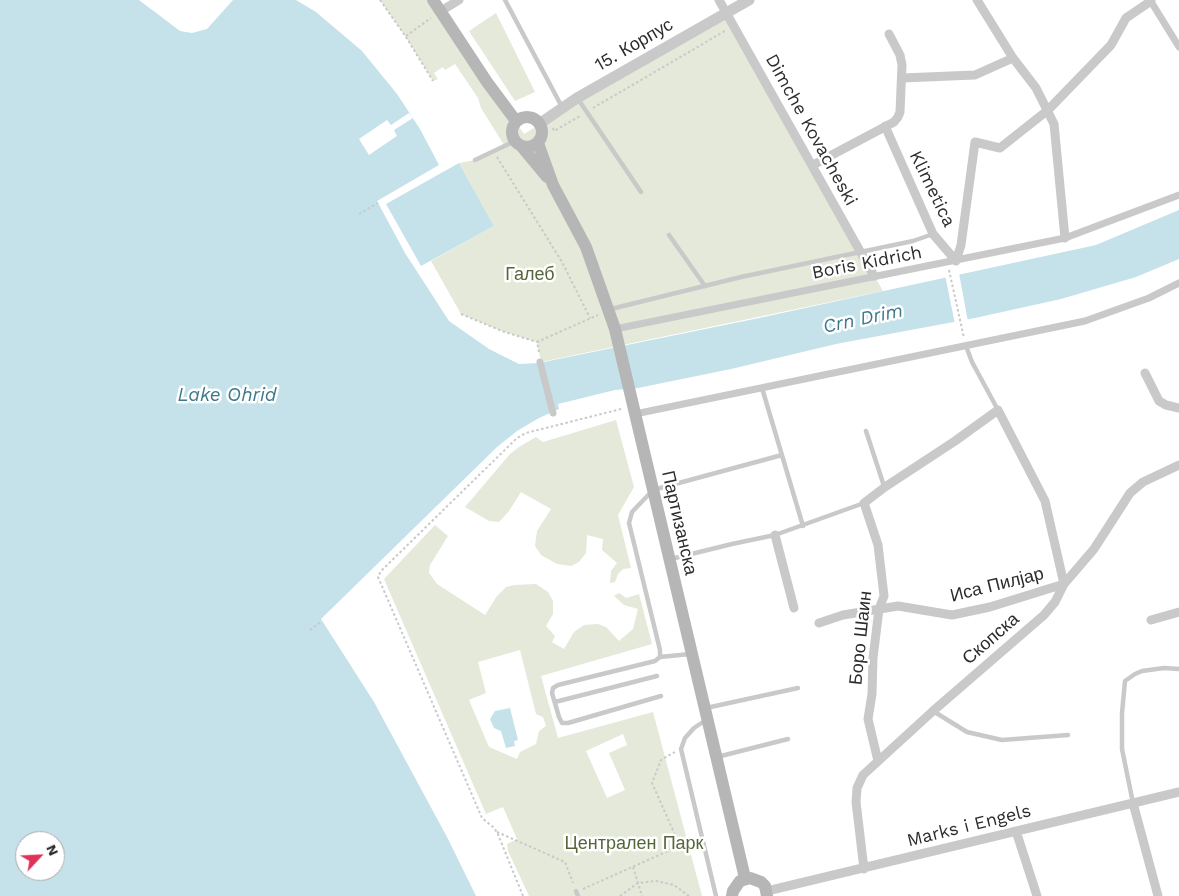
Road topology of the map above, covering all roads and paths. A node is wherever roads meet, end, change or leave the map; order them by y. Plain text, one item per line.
1 (380, 0) edge
2 (433, 0) edge
3 (459, 0) edge
4 (504, 0) edge
5 (719, 0) edge
6 (749, 0) edge
7 (977, 0) edge
8 (1150, 0) edge
9 (441, 11) junction
10 (726, 13) junction
11 (733, 26) junction
12 (889, 34) dead end
13 (406, 37) junction
14 (1179, 47) edge
15 (1013, 58) junction
16 (902, 78) junction
17 (433, 81) dead end
18 (578, 98) junction
19 (562, 108) junction
20 (1048, 110) junction
21 (587, 112) junction
22 (543, 121) junction
23 (516, 122) junction
24 (885, 126) junction
25 (538, 143) junction
26 (519, 144) junction
27 (494, 151) junction
28 (475, 160) dead end
29 (813, 165) junction
30 (553, 185) junction
31 (641, 192) dead end
32 (1179, 194) edge
33 (378, 203) dead end
34 (359, 214) dead end
35 (933, 234) junction
36 (669, 235) dead end
37 (1065, 238) junction
38 (861, 253) junction
39 (952, 262) junction
40 (874, 276) junction
41 (1179, 283) edge
42 (705, 286) junction
43 (609, 310) junction
44 (461, 314) dead end
45 (590, 318) junction
46 (615, 329) junction
47 (537, 342) junction
48 (966, 346) junction
49 (540, 362) joint
50 (1145, 373) dead end
51 (762, 388) junction
52 (1179, 408) edge
53 (634, 410) junction
54 (998, 410) junction
55 (553, 413) dead end
56 (866, 431) dead end
57 (782, 455) junction
58 (1179, 465) edge
59 (885, 487) junction
60 (653, 490) junction
61 (864, 503) junction
62 (803, 526) junction
63 (774, 536) junction
64 (669, 560) junction
65 (1064, 584) junction
66 (794, 608) dead end
67 (879, 609) junction
68 (1179, 612) edge
69 (1151, 620) dead end
70 (322, 621) dead end
71 (819, 623) dead end
72 (310, 630) dead end
73 (692, 654) junction
74 (660, 657) junction
75 (1179, 669) edge
76 (657, 676) dead end
77 (798, 688) dead end
78 (661, 696) dead end
79 (555, 702) junction
80 (933, 711) junction
81 (706, 714) junction
82 (1068, 735) dead end
83 (788, 740) dead end
84 (681, 749) junction
85 (716, 757) junction
86 (878, 761) junction
87 (1179, 792) edge
88 (1133, 803) junction
89 (1016, 831) junction
90 (497, 832) junction
91 (702, 836) junction
92 (680, 846) junction
93 (633, 867) junction
94 (864, 869) junction
95 (745, 878) junction
96 (638, 883) junction
97 (577, 894) edge
98 (767, 894) edge
99 (523, 896) edge
100 (620, 896) edge
101 (642, 896) edge
102 (689, 896) edge
103 (716, 896) edge
104 (732, 896) edge
105 (1037, 896) edge
106 (1158, 896) edge

1 - 13 path
2 - 9 main road
3 - 9 street
4 - 19 lane
5 - 10 street, Dimche Kovacheski
6 - 10 street, 15. Корпус
7 - 15 street
8 - 14 street
8 - 20 street
9 - 13 path
9 - 23 main road
10 - 11 street, Dimche Kovacheski
10 - 18 street, 15. Корпус
11 - 21 path
11 - 29 street, Dimche Kovacheski
12 - 16 street
13 - 17 path
15 - 16 street
15 - 20 street
16 - 24 street
18 - 19 street, 15. Корпус
18 - 21 lane
19 - 22 street, 15. Корпус
20 - 37 street
20 - 39 street
21 - 22 path
21 - 31 lane
22 - 23 main road
22 - 25 main road
23 - 26 main road
24 - 29 street
24 - 35 street, Klimetica
25 - 26 main road
25 - 30 main road, Партизанска
26 - 27 lane
26 - 30 main road, Партизанска
27 - 28 lane
27 - 45 path
29 - 38 street, Dimche Kovacheski
30 - 43 main road, Партизанска
32 - 37 street, Boris Kidrich
33 - 34 path
35 - 38 lane
35 - 39 street, Klimetica
36 - 42 lane
37 - 39 street, Boris Kidrich
38 - 40 street, Dimche Kovacheski
38 - 42 lane
39 - 40 street, Boris Kidrich
39 - 48 path
40 - 46 street, Boris Kidrich
41 - 48 street
42 - 43 lane
43 - 45 path
43 - 46 main road, Партизанска
44 - 47 path
45 - 47 path
46 - 53 main road, Партизанска
47 - 49 path
48 - 51 street
48 - 54 lane
49 - 55 street
50 - 52 street
51 - 53 street
51 - 57 lane
53 - 60 main road, Партизанска
53 - 90 path
54 - 59 street
54 - 65 street
56 - 59 lane
57 - 60 lane
57 - 62 lane
58 - 65 street, Скопска
59 - 61 street
60 - 64 main road, Партизанска
60 - 74 lane
61 - 62 lane
61 - 67 street, Боро Шаин
62 - 63 lane
63 - 64 lane
63 - 66 street
64 - 73 main road, Партизанска
65 - 67 street, Иса Пилјар
65 - 80 street, Скопска
67 - 71 street, Иса Пилјар
67 - 86 street, Боро Шаин
68 - 69 street
70 - 72 path
73 - 74 lane
73 - 81 main road, Партизанска
74 - 79 lane
75 - 88 lane
76 - 79 lane
77 - 81 lane
78 - 79 lane
80 - 82 lane
80 - 86 street, Скопска
81 - 84 lane
81 - 85 main road, Партизанска
83 - 85 lane
84 - 91 lane
84 - 92 path
85 - 95 main road, Партизанска
86 - 94 street, Скопска
87 - 88 street, Marks i Engels
88 - 89 street, Marks i Engels
88 - 106 street
89 - 94 street, Marks i Engels
89 - 105 street
90 - 97 path
90 - 99 path
91 - 92 path
91 - 103 lane
92 - 93 path
93 - 96 path
93 - 97 path
94 - 98 street, Marks i Engels
95 - 98 main road
95 - 104 main road
96 - 100 path
96 - 101 path
96 - 102 path

